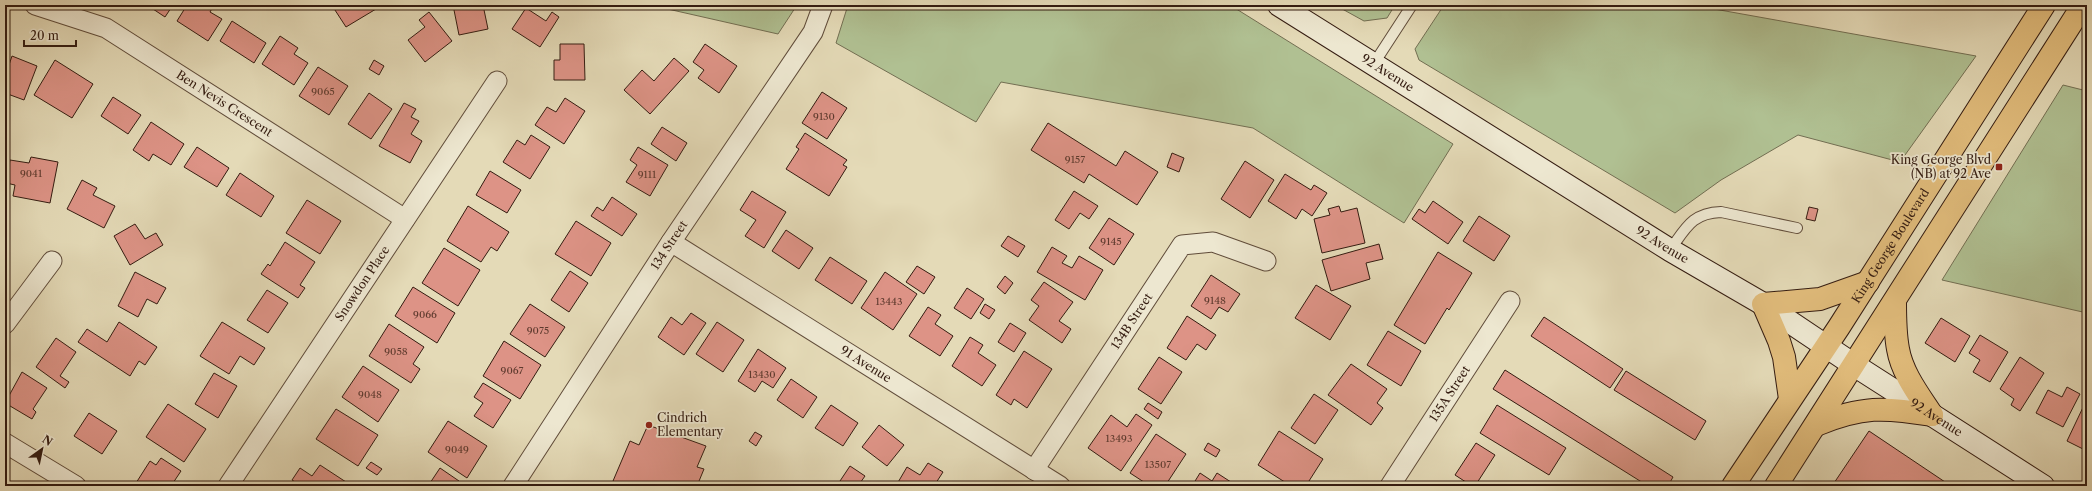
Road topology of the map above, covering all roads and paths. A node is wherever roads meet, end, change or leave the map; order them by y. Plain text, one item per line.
1 (35, 5) edge
2 (823, 5) edge
3 (1279, 5) edge
4 (1412, 5) edge
5 (2044, 5) edge
6 (2083, 5) edge
7 (1373, 65) junction
8 (497, 81) dead end
9 (405, 219) junction
10 (1797, 228) dead end
11 (671, 242) junction
12 (1670, 250) junction
13 (52, 261) dead end
14 (1266, 261) dead end
15 (1868, 282) junction
16 (1510, 301) dead end
17 (1895, 302) junction
18 (1763, 304) junction
19 (5, 324) edge
20 (1827, 346) junction
21 (1854, 365) junction
22 (1790, 399) junction
23 (1932, 415) junction
24 (1816, 425) junction
25 (5, 443) edge
26 (1034, 470) junction
27 (76, 486) edge
28 (228, 486) edge
29 (513, 486) edge
30 (1060, 486) edge
31 (1390, 486) edge
32 (1733, 486) edge
33 (1776, 486) edge
34 (2043, 486) edge

1 - 9 street, Ben Nevis Crescent
2 - 11 street, 134 Street
3 - 7 main road, 92 Avenue
4 - 7 lane
5 - 15 main road, King George Boulevard
6 - 17 main road
7 - 12 main road, 92 Avenue
8 - 9 street, Snowdon Place
9 - 28 street, Snowdon Place
10 - 12 lane
11 - 26 street, 91 Avenue
11 - 29 street, 134 Street
12 - 18 main road, 92 Avenue
13 - 19 street
14 - 26 street, 134B Street
15 - 18 main road
15 - 20 main road, King George Boulevard
16 - 31 street, 135A Street
17 - 21 main road
17 - 23 main road
18 - 20 main road, 92 Avenue
18 - 22 main road
20 - 21 main road, 92 Avenue
20 - 22 main road, King George Boulevard
21 - 23 main road, 92 Avenue
21 - 24 main road
22 - 32 main road, King George Boulevard
23 - 24 main road
23 - 34 main road, 92 Avenue
24 - 33 main road
25 - 27 street
26 - 30 street, 91 Avenue

